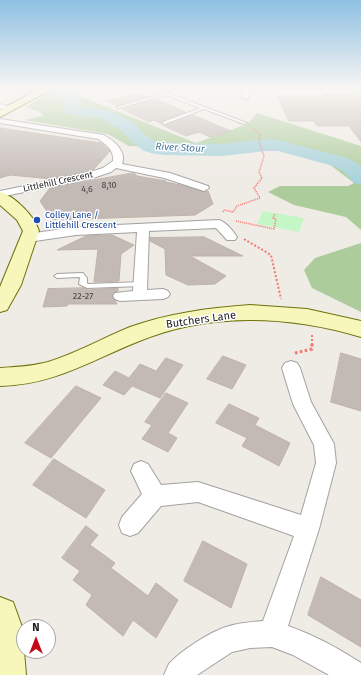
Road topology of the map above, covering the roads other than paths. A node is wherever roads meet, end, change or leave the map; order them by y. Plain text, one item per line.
1 (170, 120) edge
2 (238, 120) edge
3 (0, 121) edge
4 (164, 123) dead end
5 (245, 123) dead end
6 (114, 165) junction
7 (204, 188) dead end
8 (0, 195) edge
9 (143, 227) junction
10 (235, 237) road end
11 (28, 238) junction
12 (57, 276) dead end
13 (140, 289) junction
14 (164, 294) dead end
15 (120, 296) dead end
16 (0, 305) edge
17 (361, 329) edge
18 (291, 368) dead end
19 (0, 378) edge
20 (141, 471) dead end
21 (155, 496) junction
22 (130, 525) dead end
23 (308, 529) junction
24 (0, 615) edge
25 (272, 634) junction
26 (8, 675) edge
27 (178, 675) edge
28 (354, 675) edge

1 - 4 lane
2 - 5 lane
3 - 6 street
6 - 7 street
6 - 8 street, Littlehill Crescent
8 - 11 main road
9 - 10 street
9 - 11 street
9 - 13 street
11 - 16 main road
12 - 13 lane
13 - 14 street
13 - 15 street
17 - 19 main road, Butchers Lane
18 - 23 street
20 - 21 street
21 - 22 street
21 - 23 street
23 - 25 street
24 - 26 main road
25 - 27 street
25 - 28 street

